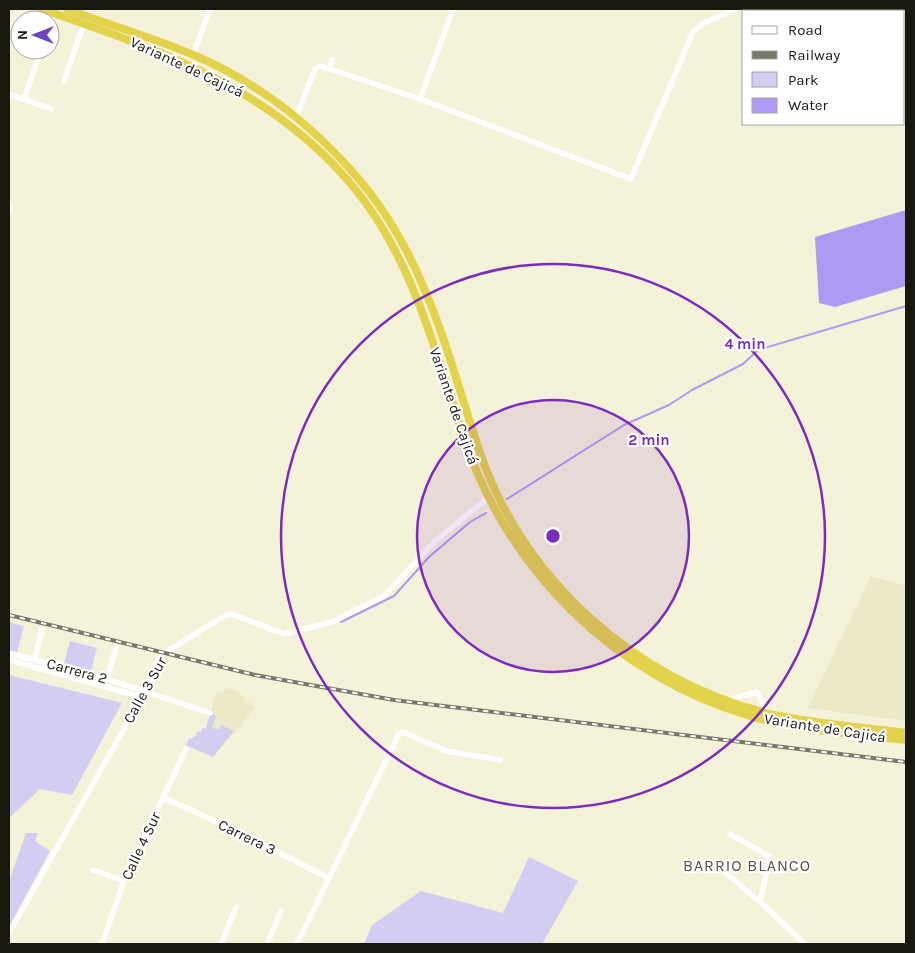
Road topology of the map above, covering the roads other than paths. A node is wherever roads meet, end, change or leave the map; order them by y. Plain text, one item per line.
1 (66, 9) edge
2 (210, 9) edge
3 (453, 9) edge
4 (735, 9) edge
5 (60, 15) edge
6 (84, 23) junction
7 (193, 55) junction
8 (38, 60) edge
9 (332, 60) dead end
10 (330, 68) junction
11 (64, 81) dead end
12 (9, 94) edge
13 (420, 99) junction
14 (24, 100) junction
15 (51, 109) dead end
16 (296, 117) junction
17 (493, 499) junction
18 (507, 522) junction
19 (42, 629) dead end
20 (116, 648) dead end
21 (9, 653) edge
22 (9, 660) edge
23 (35, 660) junction
24 (107, 679) junction
25 (145, 691) junction
26 (142, 697) junction
27 (726, 700) junction
28 (210, 713) dead end
29 (768, 713) junction
30 (906, 732) edge
31 (906, 740) edge
32 (186, 749) dead end
33 (500, 760) dead end
34 (164, 798) junction
35 (730, 834) dead end
36 (713, 862) dead end
37 (93, 870) dead end
38 (329, 878) junction
39 (124, 881) junction
40 (760, 902) junction
41 (236, 907) dead end
42 (281, 911) dead end
43 (9, 933) edge
44 (102, 944) edge
45 (222, 944) edge
46 (267, 944) edge
47 (298, 944) edge
48 (805, 944) edge

1 - 7 highway, Variante de Cajicá
2 - 7 street
3 - 13 street
4 - 13 street
5 - 6 highway, Variante de Cajicá
6 - 11 street
6 - 17 highway, Variante de Cajicá
7 - 16 highway, Variante de Cajicá
8 - 14 street
9 - 10 street
10 - 13 street
10 - 16 street
12 - 14 street
14 - 15 street
16 - 17 highway, Variante de Cajicá
17 - 18 highway, Variante de Cajicá
17 - 25 street, Calle 3 Sur
18 - 27 highway, Variante de Cajicá
18 - 31 highway, Variante de Cajicá
19 - 23 street
20 - 24 street
21 - 23 street, Carrera 2
22 - 26 street
23 - 24 street, Carrera 2
24 - 25 street, Carrera 2
25 - 26 street, Calle 3 Sur
25 - 28 street, Carrera 2
26 - 43 street, Calle 3 Sur
27 - 29 highway, Variante de Cajicá
27 - 29 street
29 - 30 highway, Variante de Cajicá
32 - 34 street, Calle 4 Sur
33 - 38 street
34 - 38 street, Carrera 3
34 - 39 street, Calle 4 Sur
35 - 40 street
36 - 40 street
37 - 39 street
38 - 47 street
39 - 44 street, Calle 4 Sur
40 - 48 street
41 - 45 street
42 - 46 street

